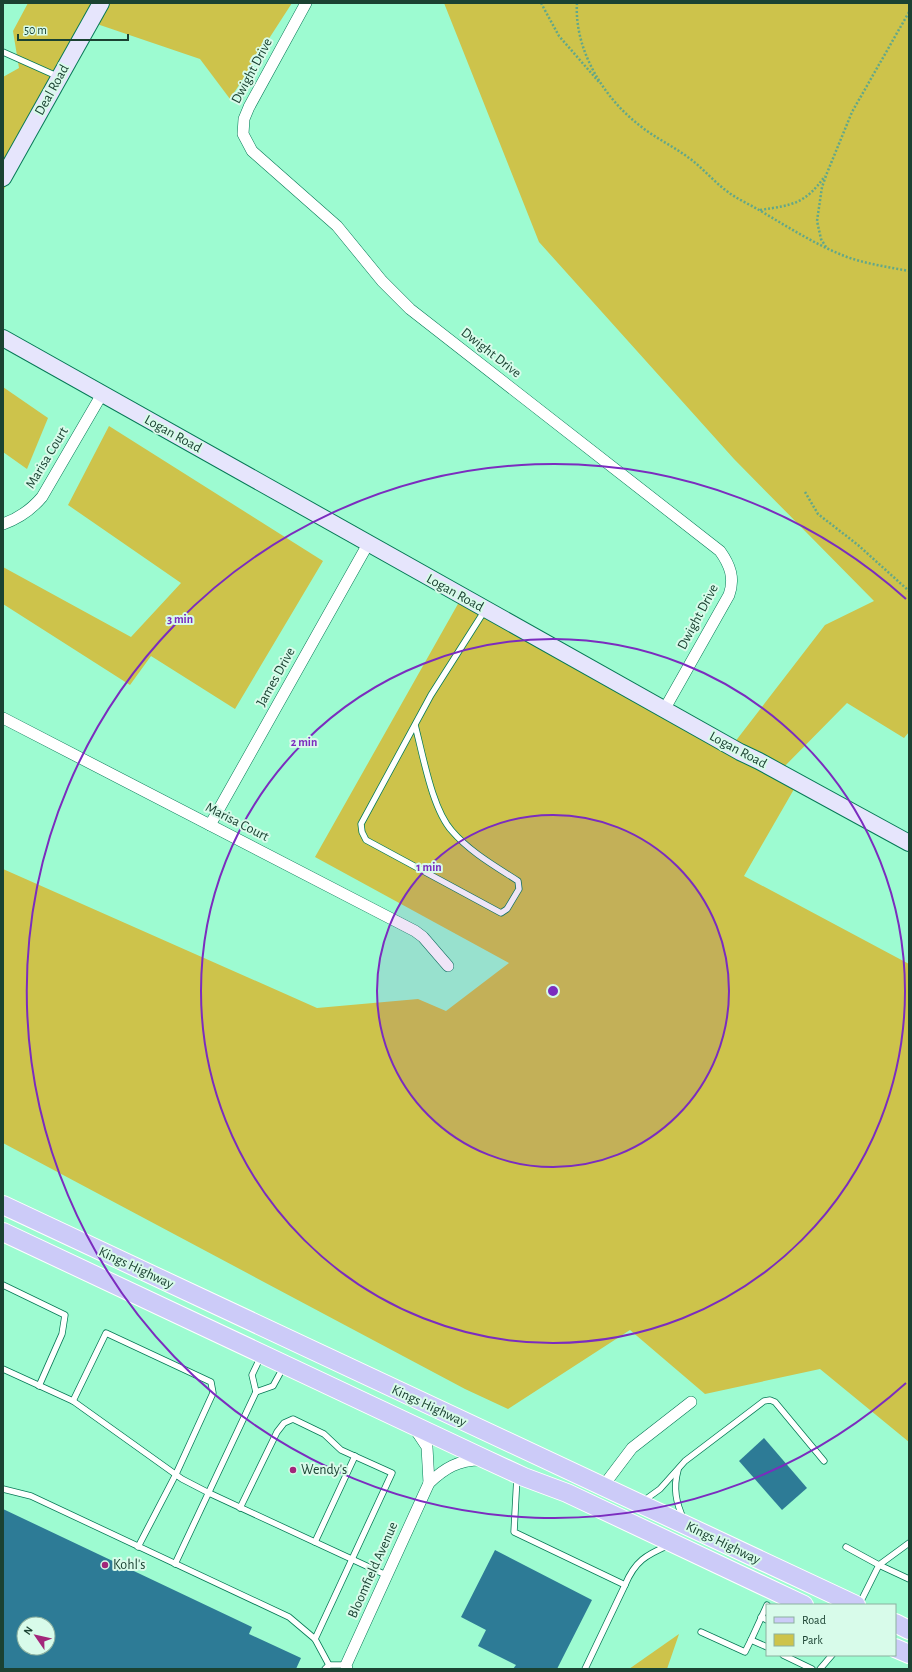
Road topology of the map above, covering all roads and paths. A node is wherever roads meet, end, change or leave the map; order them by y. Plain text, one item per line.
1 (101, 3) edge
2 (306, 3) edge
3 (541, 3) edge
4 (577, 3) edge
5 (909, 12) edge
6 (3, 52) edge
7 (59, 77) junction
8 (603, 86) junction
9 (827, 173) junction
10 (3, 178) edge
11 (760, 210) junction
12 (826, 247) junction
13 (909, 271) edge
14 (3, 338) edge
15 (102, 394) junction
16 (805, 492) dead end
17 (3, 524) edge
18 (368, 544) junction
19 (909, 591) edge
20 (485, 609) junction
21 (664, 710) junction
22 (3, 718) edge
23 (415, 725) junction
24 (210, 825) junction
25 (909, 843) edge
26 (448, 966) dead end
27 (3, 1205) edge
28 (3, 1232) edge
29 (3, 1285) edge
30 (262, 1354) junction
31 (285, 1365) junction
32 (3, 1369) edge
33 (39, 1386) junction
34 (256, 1392) junction
35 (72, 1401) junction
36 (691, 1402) dead end
37 (410, 1423) junction
38 (355, 1456) junction
39 (485, 1460) junction
40 (824, 1461) dead end
41 (678, 1469) junction
42 (176, 1474) junction
43 (517, 1474) junction
44 (429, 1483) junction
45 (604, 1486) junction
46 (3, 1489) edge
47 (209, 1494) junction
48 (641, 1503) junction
49 (240, 1508) junction
50 (687, 1526) junction
51 (315, 1542) junction
52 (909, 1542) edge
53 (674, 1543) junction
54 (138, 1547) junction
55 (846, 1547) dead end
56 (352, 1560) junction
57 (175, 1564) junction
58 (879, 1565) junction
59 (386, 1575) junction
60 (909, 1579) edge
61 (625, 1585) junction
62 (769, 1600) edge
63 (797, 1604) edge
64 (855, 1604) edge
65 (858, 1604) edge
66 (764, 1619) edge
67 (896, 1624) edge
68 (909, 1630) edge
69 (700, 1632) dead end
70 (315, 1639) junction
71 (751, 1640) junction
72 (766, 1648) edge
73 (896, 1648) edge
74 (909, 1654) edge
75 (785, 1656) edge
76 (831, 1656) edge
77 (327, 1667) edge
78 (347, 1667) edge
79 (585, 1669) edge
80 (812, 1669) edge
81 (820, 1669) edge

1 - 7 street, Deal Road
2 - 21 street, Dwight Drive
3 - 8 path
4 - 8 path
5 - 9 path
6 - 7 lane
7 - 10 street, Deal Road
8 - 11 path
9 - 11 path
9 - 12 path
11 - 12 path
12 - 13 path
14 - 15 street, Logan Road
15 - 17 street, Marisa Court
15 - 18 street, Logan Road
16 - 19 path
18 - 20 street, Logan Road
18 - 24 street, James Drive
20 - 21 street, Logan Road
20 - 23 lane
21 - 25 street, Logan Road
22 - 24 street, Marisa Court
23 - 23 lane
24 - 26 street, Marisa Court
27 - 45 main road, Kings Highway
28 - 30 main road, Kings Highway
29 - 33 lane
30 - 31 main road, Kings Highway
30 - 34 lane
31 - 34 lane
31 - 37 main road, Kings Highway
32 - 33 lane
33 - 35 lane
34 - 47 lane
35 - 42 lane
35 - 42 lane
36 - 45 street
37 - 39 main road, Kings Highway
37 - 44 street, Bloomfield Avenue
38 - 49 lane
38 - 51 lane
38 - 56 lane
39 - 43 main road, Kings Highway
39 - 44 street, Bloomfield Avenue
40 - 41 lane
41 - 48 lane
41 - 50 lane
42 - 47 lane
42 - 54 lane
43 - 53 main road, Kings Highway
43 - 61 lane
44 - 59 street, Bloomfield Avenue
45 - 48 main road, Kings Highway
46 - 54 lane
47 - 49 lane
47 - 57 lane
48 - 50 main road, Kings Highway
49 - 51 lane
50 - 64 main road, Kings Highway
51 - 56 lane
52 - 58 lane
53 - 61 lane
53 - 62 main road, Kings Highway
54 - 57 lane
55 - 58 lane
56 - 59 lane
56 - 70 lane
57 - 70 lane
58 - 60 lane
58 - 65 lane
59 - 78 street, Bloomfield Avenue
61 - 79 lane
62 - 63 main road, Kings Highway
66 - 71 lane
67 - 68 main road
69 - 71 lane
70 - 77 lane
71 - 72 lane
73 - 74 main road
75 - 80 lane
76 - 81 lane
77 - 78 lane

